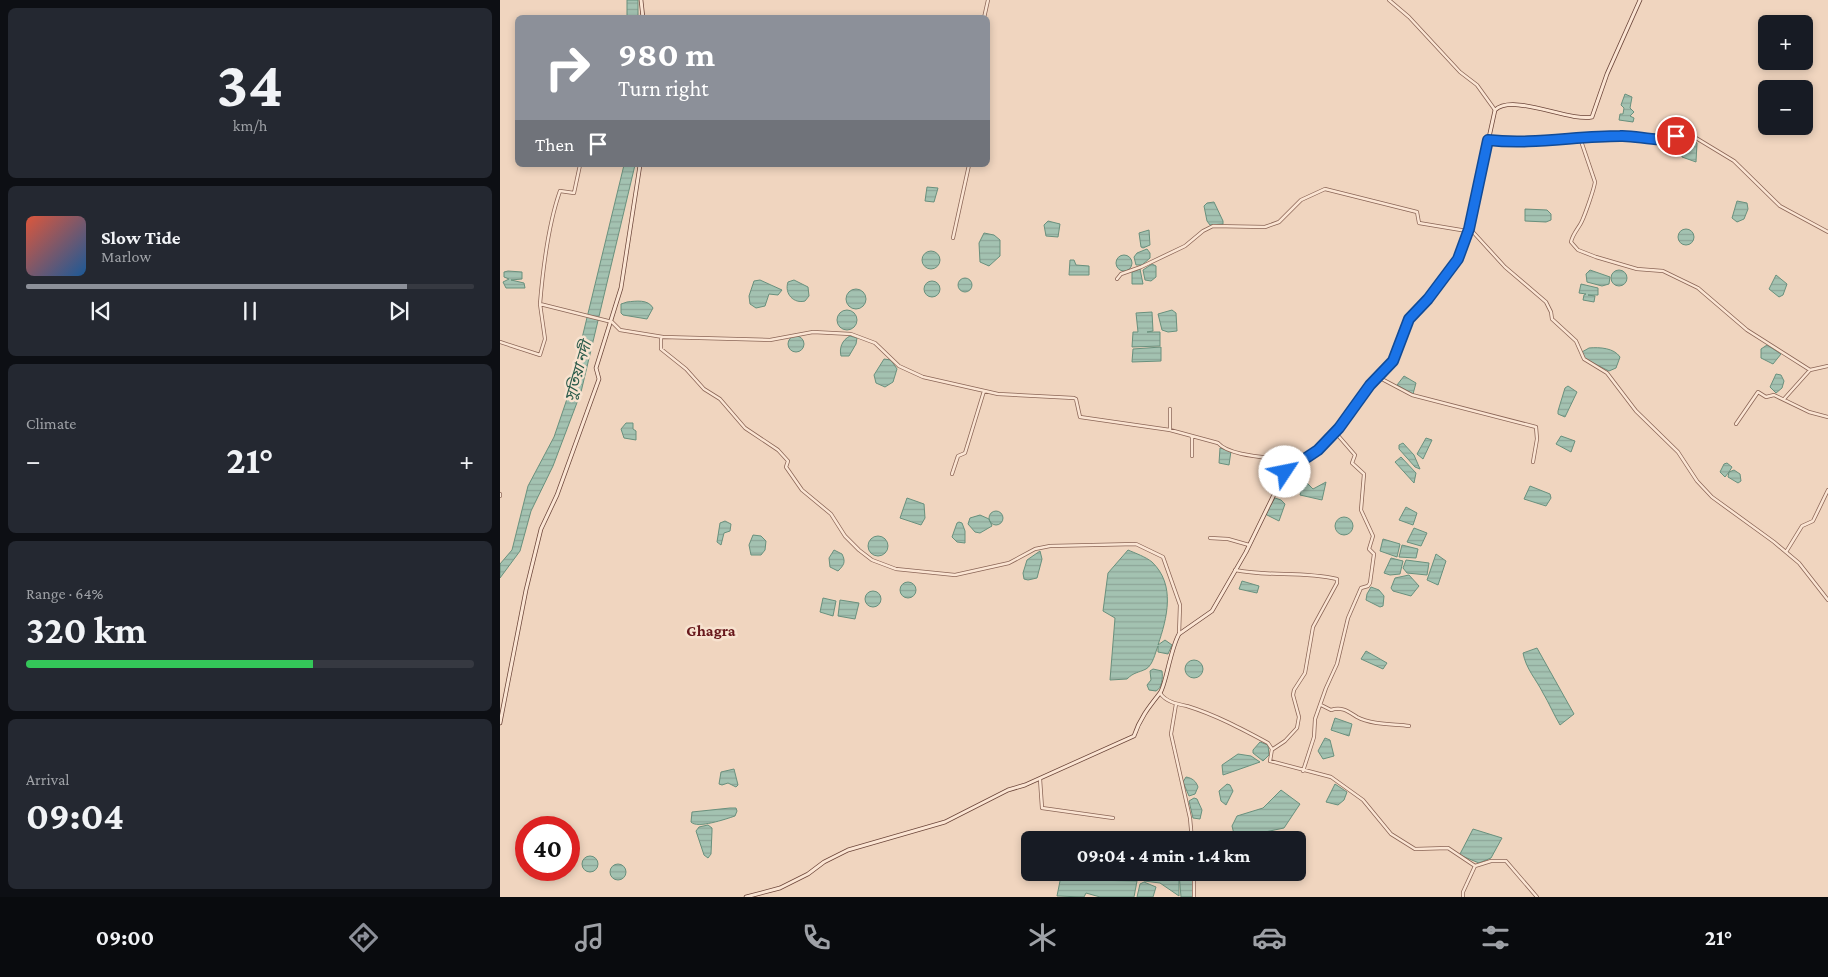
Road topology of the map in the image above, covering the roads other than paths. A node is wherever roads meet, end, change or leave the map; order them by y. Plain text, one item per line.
1 (641, 0) edge
2 (988, 0) edge
3 (1389, 0) edge
4 (1640, 0) edge
5 (643, 15) edge
6 (985, 15) edge
7 (1495, 110) junction
8 (1580, 138) junction
9 (1488, 140) junction
10 (580, 167) edge
11 (640, 167) edge
12 (969, 167) edge
13 (1469, 229) junction
14 (1828, 232) edge
15 (953, 238) dead end
16 (1117, 278) dead end
17 (540, 304) junction
18 (612, 322) junction
19 (660, 337) junction
20 (500, 342) edge
21 (1828, 366) edge
22 (1810, 370) junction
23 (1377, 376) junction
24 (984, 391) junction
25 (1784, 400) junction
26 (1170, 408) dead end
27 (1828, 417) edge
28 (1736, 424) dead end
29 (1170, 430) junction
30 (1335, 432) junction
31 (1192, 436) junction
32 (1192, 456) dead end
33 (1298, 462) junction
34 (1533, 462) dead end
35 (952, 474) dead end
36 (1828, 490) edge
37 (1210, 538) dead end
38 (1249, 545) junction
39 (1786, 552) junction
40 (1236, 570) junction
41 (1828, 600) edge
42 (1179, 634) junction
43 (1160, 693) junction
44 (1176, 704) junction
45 (1321, 705) junction
46 (500, 723) edge
47 (1409, 726) dead end
48 (1272, 749) junction
49 (1303, 770) junction
50 (1040, 777) junction
51 (1113, 818) dead end
52 (1191, 831) edge
53 (1475, 866) junction
54 (1194, 881) edge
55 (746, 897) edge
56 (1194, 897) edge
57 (1463, 897) edge
58 (1537, 897) edge

1 - 5 street
2 - 6 street
3 - 7 street
4 - 7 street
7 - 9 street
8 - 9 street
8 - 14 street
8 - 22 street
9 - 13 street
10 - 17 street
11 - 18 street
12 - 15 street
13 - 16 street
13 - 23 street
13 - 39 street
17 - 18 street
17 - 20 street
18 - 19 street
18 - 46 street
19 - 24 street
19 - 42 street
21 - 22 street
22 - 25 street
23 - 30 street
23 - 34 street
24 - 29 street
24 - 35 street
25 - 27 street
25 - 28 street
26 - 29 street
29 - 31 street
30 - 33 street
30 - 45 street
31 - 32 street
31 - 33 street
33 - 38 street
36 - 39 street
37 - 38 street
38 - 40 street
39 - 41 street
40 - 42 street
40 - 48 street
42 - 43 street
43 - 44 street
43 - 50 street
44 - 48 street
44 - 52 street
45 - 47 street
45 - 49 street
48 - 49 street
49 - 53 street
50 - 51 street
50 - 55 street
53 - 57 street
53 - 58 street
54 - 56 street

